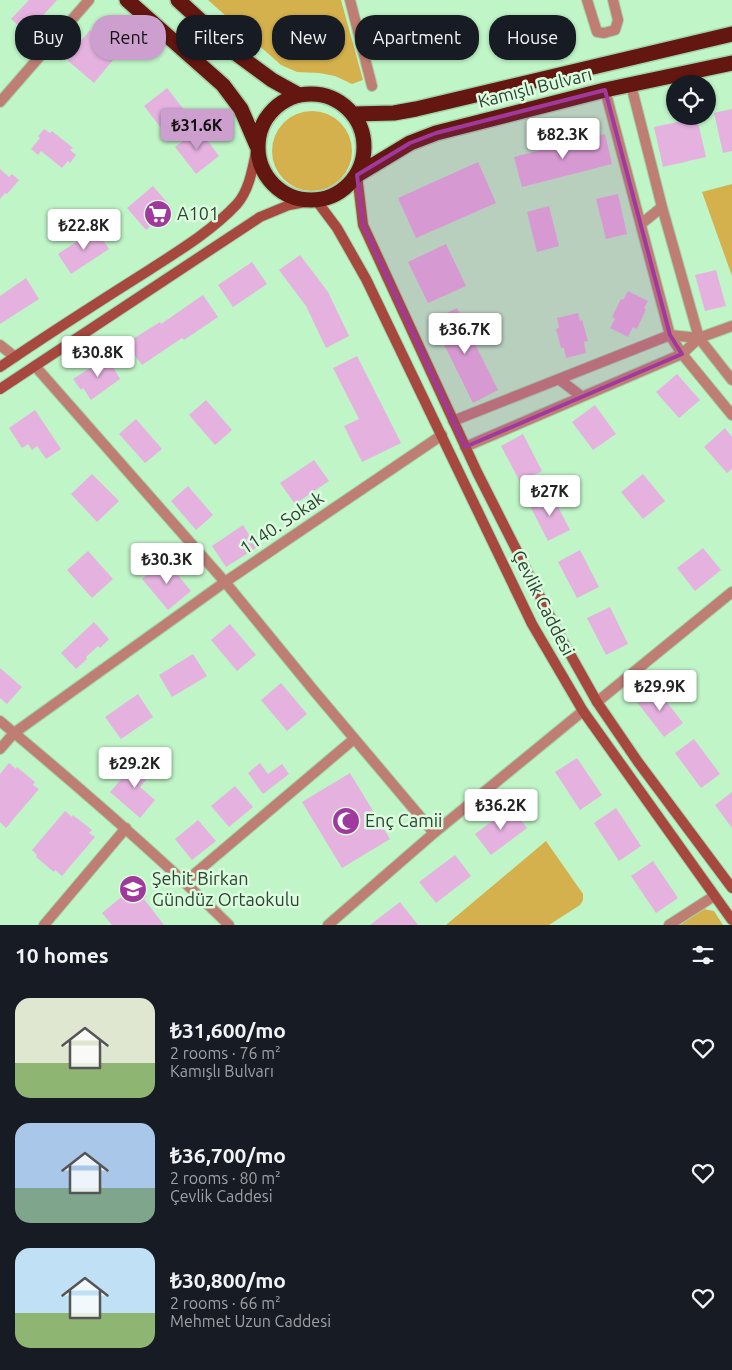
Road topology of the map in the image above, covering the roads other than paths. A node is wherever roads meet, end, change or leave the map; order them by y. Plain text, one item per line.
1 (89, 0) edge
2 (127, 0) edge
3 (178, 0) edge
4 (350, 0) edge
5 (587, 0) edge
6 (613, 0) edge
7 (732, 34) edge
8 (732, 63) edge
9 (631, 85) junction
10 (372, 86) dead end
11 (605, 90) junction
12 (300, 95) junction
13 (0, 102) edge
14 (354, 114) junction
15 (257, 147) junction
16 (357, 175) junction
17 (316, 200) junction
18 (662, 207) junction
19 (640, 224) junction
20 (732, 326) edge
21 (670, 336) junction
22 (699, 338) junction
23 (0, 345) edge
24 (682, 354) junction
25 (15, 356) junction
26 (35, 366) junction
27 (0, 367) edge
28 (560, 380) junction
29 (732, 380) edge
30 (0, 389) edge
31 (581, 396) junction
32 (732, 415) edge
33 (453, 421) junction
34 (442, 435) junction
35 (465, 447) junction
36 (225, 582) junction
37 (732, 592) edge
38 (597, 702) junction
39 (583, 711) junction
40 (0, 722) edge
41 (14, 733) junction
42 (354, 739) junction
43 (0, 749) edge
44 (126, 828) junction
45 (434, 833) junction
46 (185, 882) junction
47 (732, 887) edge
48 (714, 896) junction
49 (732, 920) edge
50 (44, 925) edge
51 (229, 925) edge
52 (328, 925) edge
53 (669, 925) edge

1 - 13 street
2 - 15 highway
3 - 12 highway
4 - 10 street
5 - 6 street
7 - 14 highway, Kamışlı Bulvarı
8 - 9 highway, Kamışlı Bulvarı
9 - 11 highway, Kamışlı Bulvarı
9 - 18 street
11 - 16 highway, Kamışlı Bulvarı
11 - 19 street
12 - 14 highway
12 - 15 highway
14 - 16 highway
15 - 17 highway
15 - 25 main road
16 - 17 highway
16 - 33 main road, Çevlik Caddesi
17 - 26 main road
17 - 34 main road, Çevlik Caddesi
18 - 19 street
18 - 22 street
19 - 21 street
20 - 22 street
21 - 22 street
21 - 24 street
21 - 28 street
22 - 24 street
22 - 29 street
23 - 25 street
24 - 31 street
24 - 32 street
25 - 27 main road
26 - 30 main road
26 - 36 street
28 - 31 street
28 - 33 street
31 - 35 street
33 - 35 main road, Çevlik Caddesi
34 - 36 street, 1140. Sokak
34 - 39 main road, Çevlik Caddesi
35 - 38 main road, Çevlik Caddesi
36 - 41 street, 1140. Sokak
36 - 42 street
37 - 38 street
38 - 47 main road, Çevlik Caddesi
39 - 45 street
39 - 48 main road, Çevlik Caddesi
40 - 41 street
41 - 43 street, 1140. Sokak
41 - 44 street
42 - 45 street
42 - 46 street
44 - 46 street
44 - 50 street
45 - 52 street
46 - 51 street
48 - 49 main road, Çevlik Caddesi
48 - 53 street

